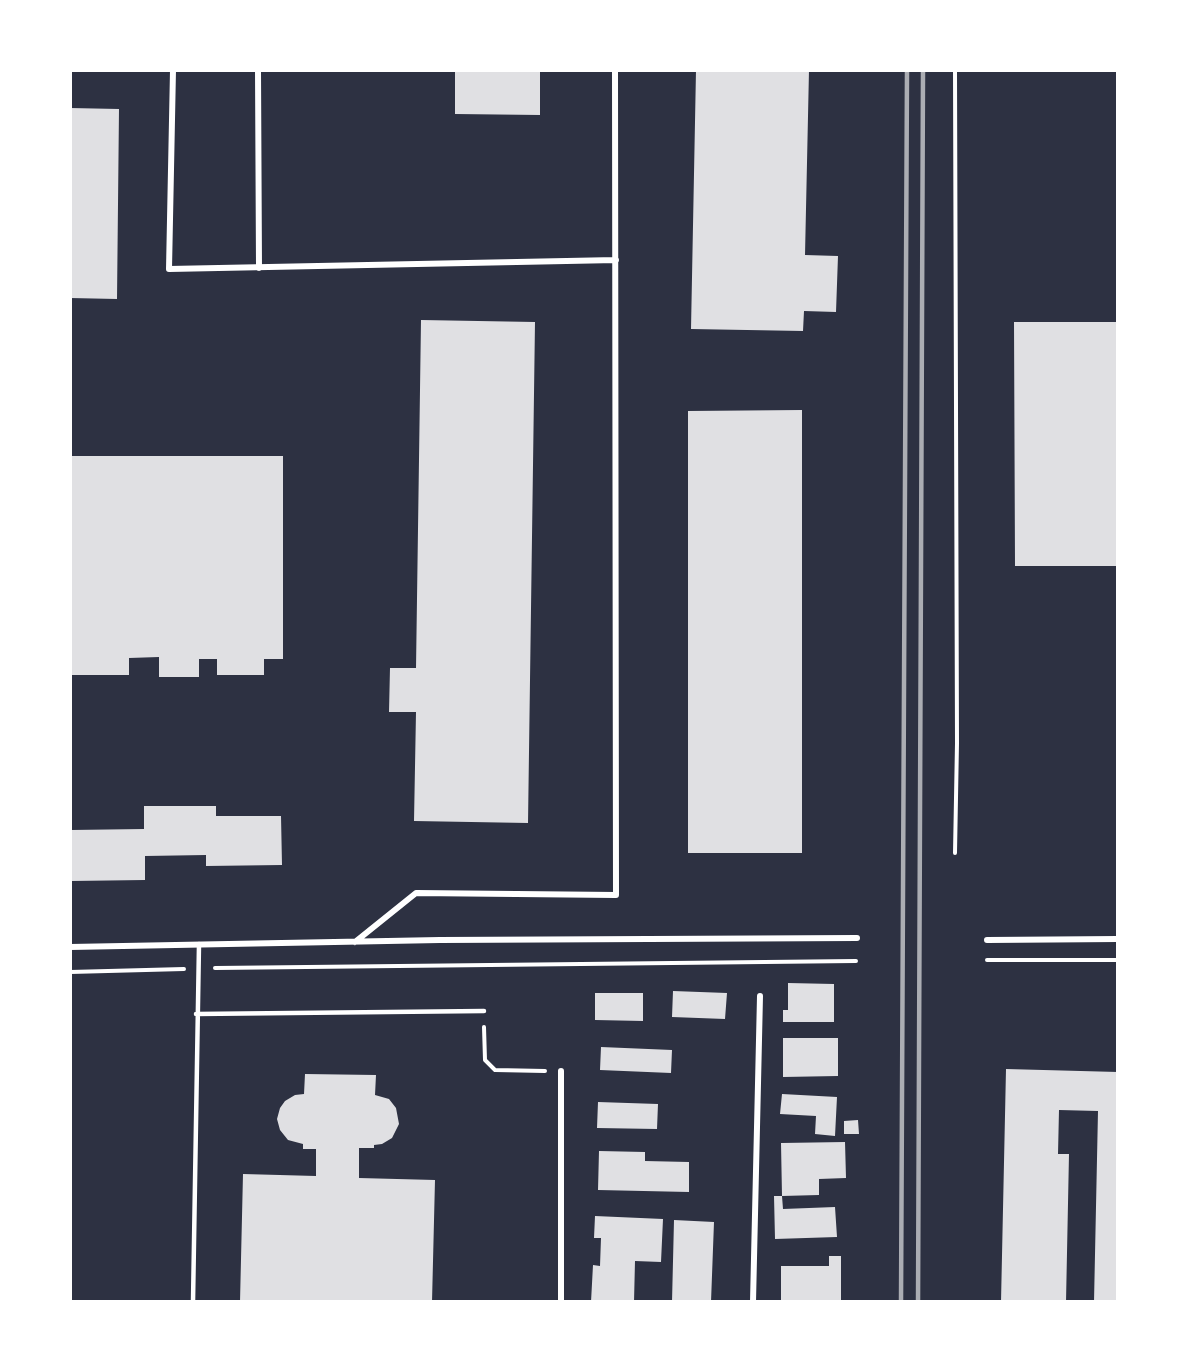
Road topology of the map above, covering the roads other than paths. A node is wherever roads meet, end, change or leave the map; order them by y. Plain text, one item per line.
1 (173, 70) edge
2 (258, 70) edge
3 (615, 70) edge
4 (616, 260) junction
5 (259, 268) junction
6 (857, 938) dead end
7 (1118, 939) edge
8 (987, 940) dead end
9 (355, 942) junction
10 (199, 944) junction
11 (70, 947) edge
12 (760, 996) dead end
13 (484, 1011) road end
14 (196, 1014) junction
15 (561, 1071) road end
16 (193, 1302) edge
17 (561, 1302) edge
18 (753, 1302) edge

1 - 5 street
2 - 5 street
3 - 4 street
4 - 5 street
4 - 9 street
6 - 9 street
7 - 8 street
9 - 10 street
10 - 11 street
10 - 14 lane
12 - 18 street
13 - 14 lane
14 - 16 lane
15 - 17 street

